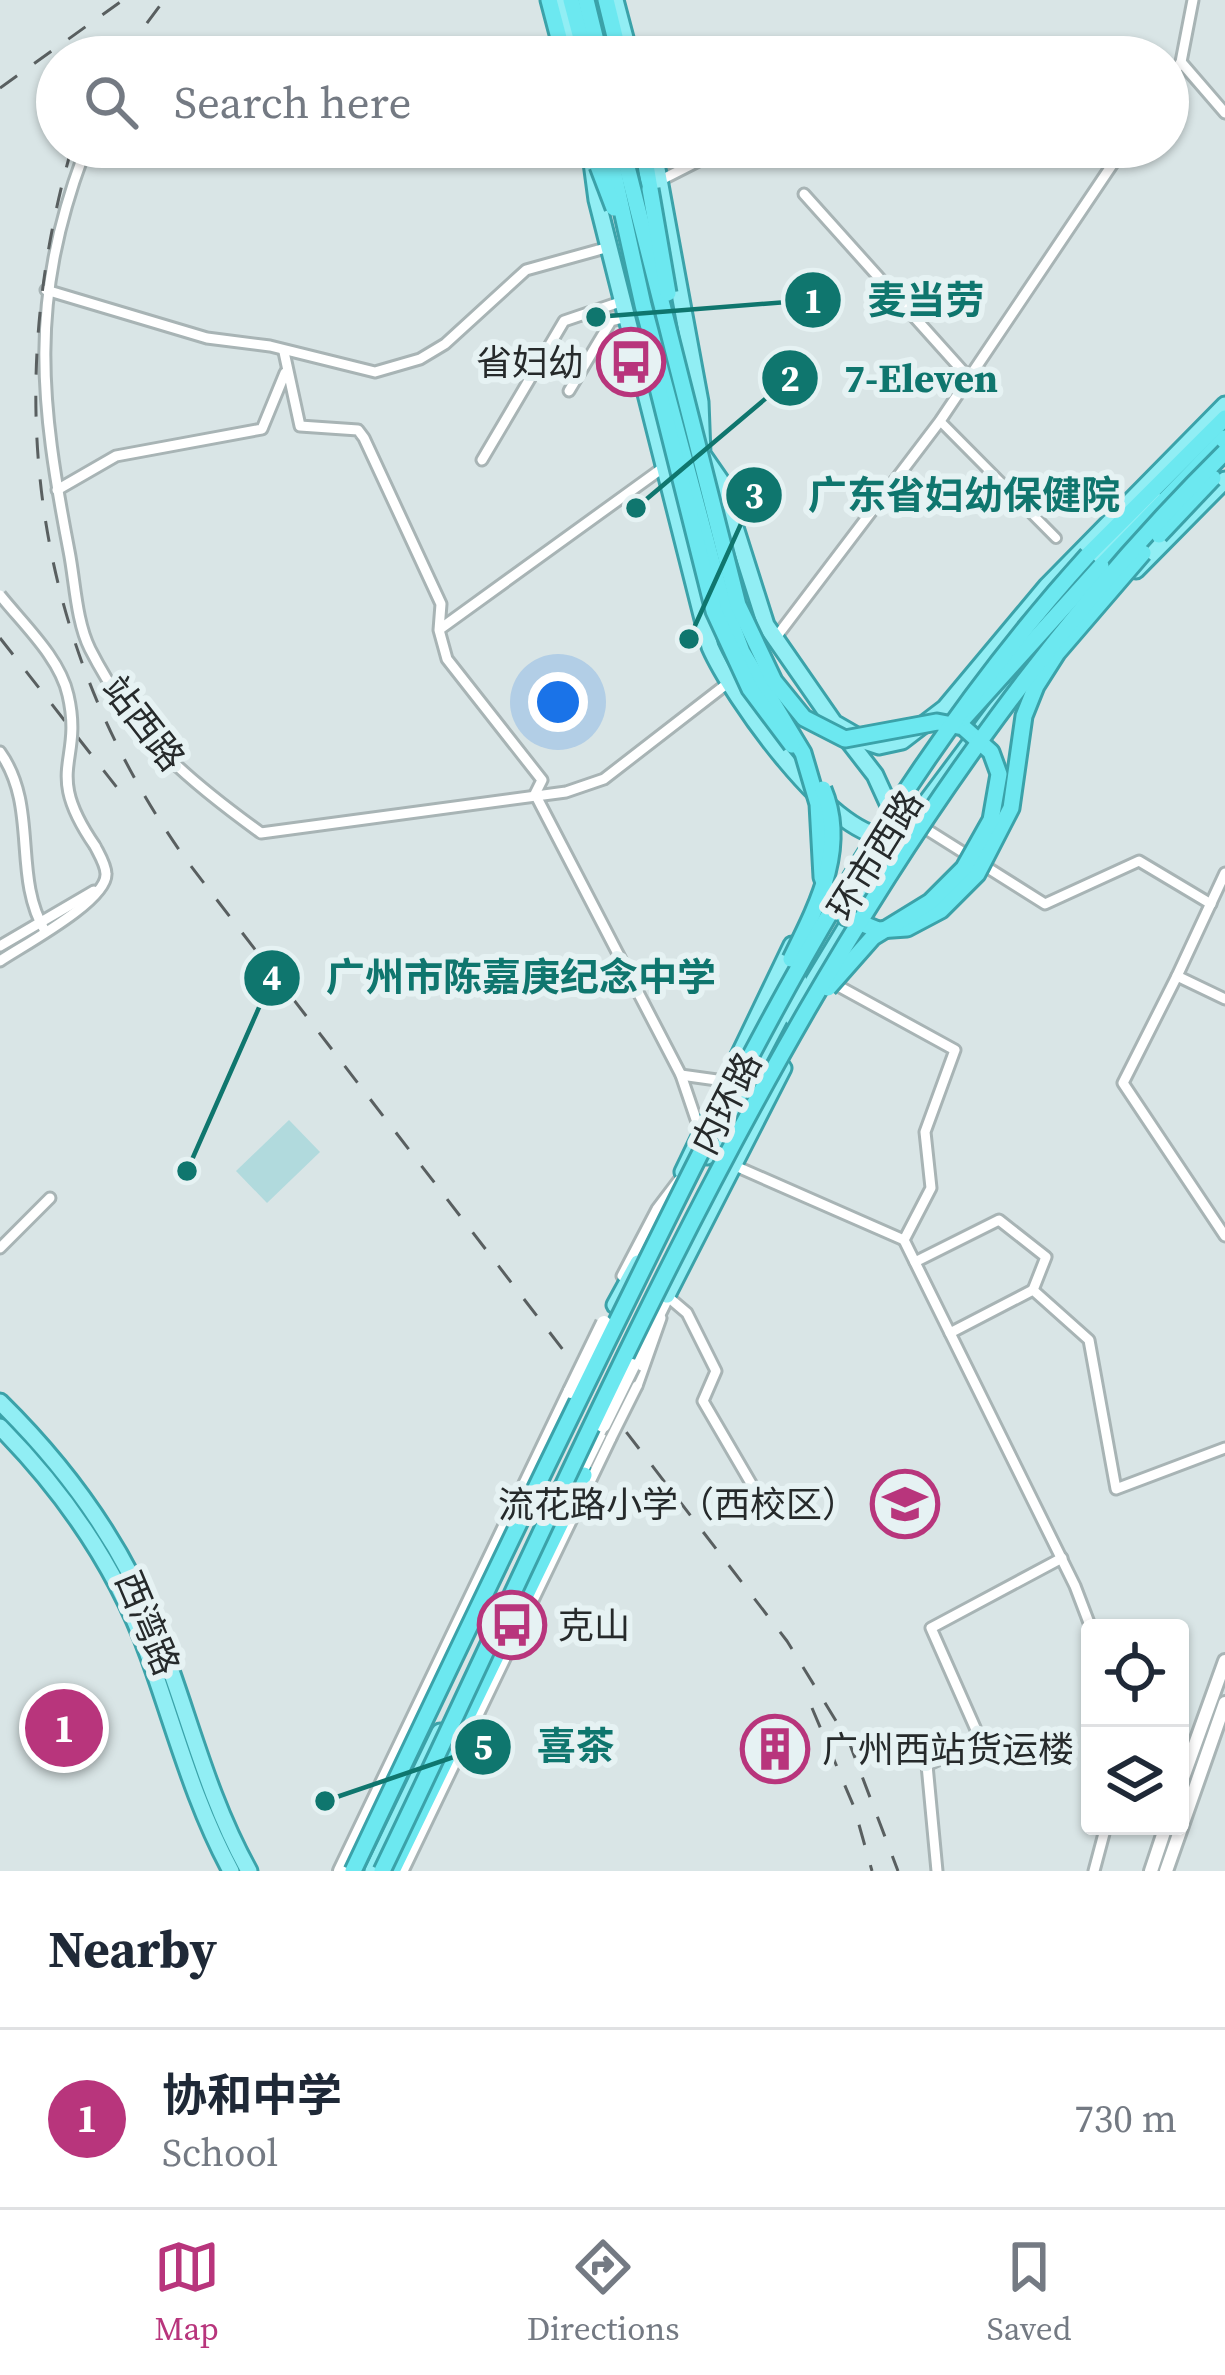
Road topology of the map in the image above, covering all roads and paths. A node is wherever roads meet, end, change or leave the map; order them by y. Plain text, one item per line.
1 (549, 0) edge
2 (567, 0) edge
3 (589, 0) edge
4 (610, 0) edge
5 (1193, 0) edge
6 (558, 36) edge
7 (576, 36) edge
8 (598, 36) edge
9 (616, 36) edge
10 (623, 36) edge
11 (1186, 36) edge
12 (1189, 71) edge
13 (1225, 113) edge
14 (79, 168) edge
15 (595, 168) edge
16 (599, 168) edge
17 (610, 168) edge
18 (610, 168) edge
19 (631, 168) edge
20 (634, 168) edge
21 (647, 168) edge
22 (656, 168) edge
23 (685, 168) edge
24 (1110, 168) edge
25 (637, 177) junction
26 (659, 181) junction
27 (804, 194) dead end
28 (665, 220) junction
29 (609, 247) junction
30 (630, 249) junction
31 (46, 290) junction
32 (643, 305) junction
33 (625, 309) junction
34 (284, 352) junction
35 (285, 373) junction
36 (969, 377) junction
37 (568, 391) dead end
38 (685, 391) junction
39 (1225, 405) edge
40 (1225, 418) edge
41 (940, 421) junction
42 (1225, 434) edge
43 (656, 435) junction
44 (703, 454) junction
45 (1225, 459) edge
46 (482, 460) dead end
47 (664, 467) junction
48 (1225, 480) edge
49 (57, 490) junction
50 (1056, 538) dead end
51 (1145, 548) junction
52 (1047, 586) junction
53 (0, 595) edge
54 (1062, 600) junction
55 (1057, 626) junction
56 (440, 630) junction
57 (775, 640) junction
58 (1072, 640) junction
59 (728, 683) junction
60 (834, 723) junction
61 (0, 752) edge
62 (791, 765) junction
63 (535, 794) junction
64 (909, 825) junction
65 (1225, 873) edge
66 (1211, 904) junction
67 (42, 926) junction
68 (828, 941) junction
69 (0, 946) edge
70 (0, 961) edge
71 (781, 968) junction
72 (1177, 976) junction
73 (830, 981) junction
74 (1225, 999) edge
75 (783, 1012) junction
76 (791, 1038) junction
77 (681, 1075) junction
78 (726, 1077) junction
79 (746, 1082) junction
80 (701, 1132) junction
81 (733, 1164) junction
82 (683, 1188) junction
83 (50, 1198) dead end
84 (1225, 1236) edge
85 (904, 1240) junction
86 (0, 1248) edge
87 (915, 1262) junction
88 (648, 1270) junction
89 (1033, 1290) junction
90 (667, 1294) junction
91 (615, 1305) junction
92 (604, 1323) junction
93 (950, 1333) junction
94 (621, 1354) junction
95 (0, 1402) edge
96 (596, 1417) junction
97 (0, 1427) edge
98 (1225, 1448) edge
99 (584, 1475) joint
100 (766, 1509) dead end
101 (1062, 1558) junction
102 (1087, 1619) edge
103 (1225, 1661) edge
104 (1225, 1702) edge
105 (1189, 1761) edge
106 (416, 1766) junction
107 (1104, 1835) edge
108 (1163, 1835) edge
109 (231, 1871) edge
110 (249, 1871) edge
111 (341, 1871) edge
112 (357, 1871) edge
113 (384, 1871) edge
114 (404, 1871) edge
115 (937, 1871) edge
116 (1094, 1871) edge
117 (1151, 1871) edge
118 (1166, 1871) edge

1 - 6 highway
2 - 7 highway
3 - 8 highway
4 - 9 highway
4 - 10 main road
5 - 11 street
12 - 13 street
14 - 31 street, 站西路
15 - 29 main road
16 - 30 highway, bridge
17 - 30 highway, bridge
18 - 43 main road
19 - 38 highway, bridge
20 - 25 main road
21 - 38 highway, bridge
22 - 26 main road
23 - 26 street
24 - 36 street
25 - 28 main road
25 - 44 main road
26 - 28 main road
27 - 36 street
28 - 44 main road
29 - 33 main road
29 - 34 street
30 - 32 highway, bridge
31 - 34 street
31 - 49 street, 站西路
32 - 45 highway, bridge
32 - 82 highway, bridge
33 - 37 street
33 - 43 main road
33 - 46 street
34 - 35 street
35 - 49 street
35 - 56 street
36 - 41 street
38 - 76 highway, 内环路, bridge
39 - 52 main road
40 - 64 highway, 内环路, bridge
41 - 50 street
41 - 57 street
42 - 54 main road, 环市西路
42 - 64 highway, bridge
43 - 47 main road
44 - 57 main road
45 - 51 main road, 环市西路
45 - 76 highway, 内环路, bridge
47 - 56 street
47 - 59 main road
48 - 51 main road
49 - 63 street, 站西路
51 - 55 main road, 环市西路
51 - 58 main road
52 - 54 main road
52 - 60 main road
53 - 67 street, 站西路, bridge
54 - 64 main road, 环市西路
55 - 58 main road
55 - 64 main road, 环市西路
56 - 63 street
57 - 60 main road
58 - 64 main road
59 - 62 main road
59 - 63 street, 站西路
60 - 64 main road
61 - 67 street
62 - 64 main road
62 - 71 main road
63 - 77 street
64 - 66 street
64 - 68 main road, 环市西路
64 - 73 main road
64 - 82 highway, 内环路, bridge
65 - 66 street
66 - 72 street
67 - 69 street, 站西路
67 - 70 street, 站西路
68 - 71 main road
68 - 75 main road, 环市西路
68 - 94 main road, 环市西路
71 - 75 main road
71 - 78 main road
72 - 74 street
72 - 84 street
73 - 81 main road
73 - 85 street
75 - 79 main road, 环市西路
76 - 113 highway, 内环路, bridge
77 - 78 street
77 - 80 street
78 - 79 street
78 - 80 main road
79 - 82 main road, 环市西路
80 - 82 main road
81 - 85 street
81 - 90 main road
82 - 88 main road, 环市西路
82 - 91 main road
82 - 92 street
82 - 112 highway, 内环路, bridge
83 - 86 street
85 - 87 street
87 - 89 street
87 - 93 street
88 - 91 main road
88 - 94 main road, 环市西路
89 - 93 street
89 - 98 street
90 - 94 main road
90 - 96 street, bridge
90 - 100 street
91 - 92 main road
92 - 96 main road, bridge
93 - 101 street
94 - 96 main road, bridge
94 - 96 main road, bridge
95 - 110 main road, 西湾路
96 - 99 main road
96 - 106 main road
96 - 106 main road
96 - 106 main road
96 - 114 street
97 - 109 main road, 西湾路
99 - 113 highway
101 - 102 street
101 - 115 street
103 - 105 street
104 - 118 street
106 - 111 main road
106 - 112 main road
106 - 113 main road
107 - 116 street
108 - 117 street

